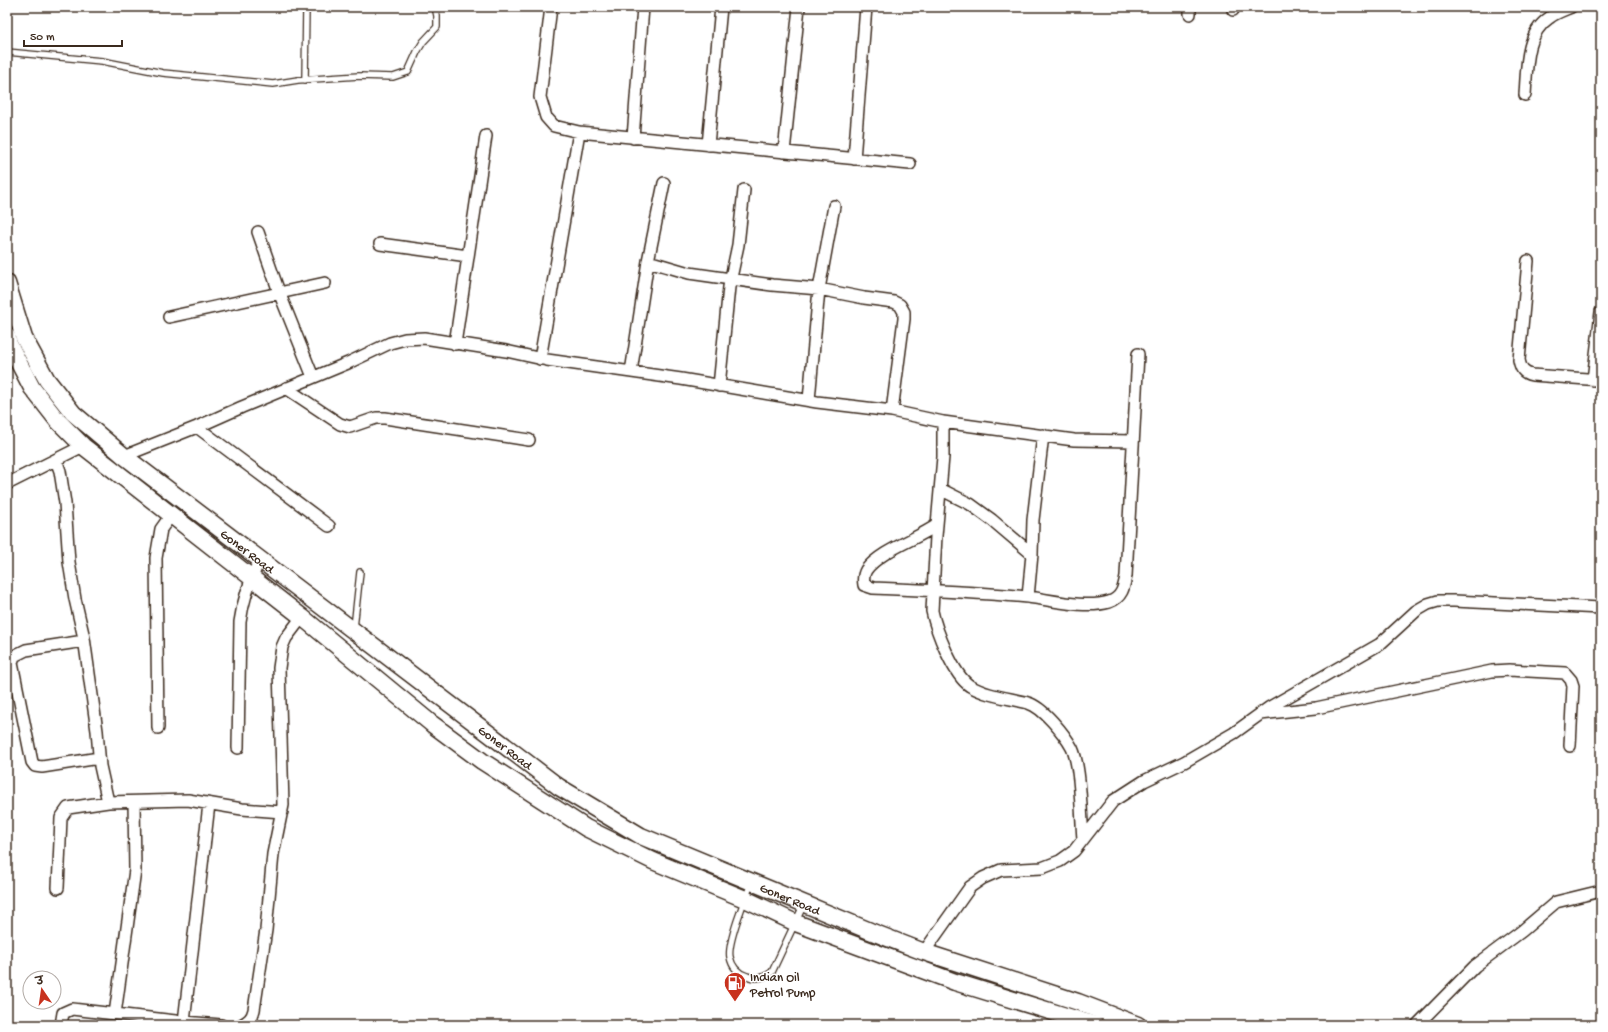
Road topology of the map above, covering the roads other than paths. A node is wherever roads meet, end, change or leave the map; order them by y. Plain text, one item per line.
1 (306, 7) edge
2 (434, 7) edge
3 (551, 7) edge
4 (643, 7) edge
5 (721, 7) edge
6 (799, 7) edge
7 (866, 7) edge
8 (1571, 7) edge
9 (7, 52) edge
10 (305, 80) junction
11 (1525, 94) dead end
12 (579, 132) junction
13 (486, 136) dead end
14 (633, 138) junction
15 (708, 145) junction
16 (784, 152) junction
17 (854, 158) junction
18 (910, 164) dead end
19 (664, 183) dead end
20 (744, 190) dead end
21 (834, 206) dead end
22 (258, 232) dead end
23 (380, 244) dead end
24 (468, 256) junction
25 (648, 261) junction
26 (1528, 261) dead end
27 (730, 279) junction
28 (7, 283) edge
29 (325, 283) dead end
30 (819, 289) junction
31 (279, 292) junction
32 (1601, 312) edge
33 (169, 317) dead end
34 (7, 336) edge
35 (455, 344) junction
36 (1138, 354) dead end
37 (540, 359) junction
38 (631, 372) junction
39 (313, 377) junction
40 (1597, 380) edge
41 (719, 386) junction
42 (286, 388) junction
43 (808, 400) junction
44 (892, 411) junction
45 (943, 422) junction
46 (197, 427) junction
47 (100, 435) junction
48 (1043, 435) junction
49 (530, 440) dead end
50 (1133, 441) junction
51 (83, 446) junction
52 (124, 456) junction
53 (56, 460) junction
54 (111, 468) junction
55 (7, 484) edge
56 (940, 489) junction
57 (171, 515) junction
58 (938, 525) junction
59 (329, 526) dead end
60 (1032, 554) junction
61 (260, 559) junction
62 (360, 572) dead end
63 (251, 577) junction
64 (934, 591) junction
65 (1028, 597) junction
66 (1601, 608) edge
67 (302, 617) junction
68 (353, 630) junction
69 (84, 641) junction
70 (1260, 714) junction
71 (158, 728) dead end
72 (498, 740) junction
73 (1570, 746) dead end
74 (238, 748) dead end
75 (99, 758) junction
76 (482, 761) junction
77 (108, 802) junction
78 (134, 802) junction
79 (209, 804) junction
80 (282, 812) junction
81 (1083, 839) junction
82 (752, 882) junction
83 (58, 888) dead end
84 (1601, 891) edge
85 (745, 899) junction
86 (804, 904) junction
87 (796, 923) junction
88 (924, 952) junction
89 (1078, 1002) junction
90 (115, 1014) junction
91 (1073, 1021) edge
92 (184, 1022) junction
93 (244, 1024) edge
94 (61, 1025) edge
95 (221, 1025) edge
96 (1095, 1025) edge
97 (1138, 1025) edge
98 (1417, 1025) edge

1 - 10 lane
2 - 10 lane
3 - 12 street
4 - 14 street
5 - 15 street
6 - 16 street
7 - 17 street
8 - 11 street
9 - 10 lane
12 - 14 street
12 - 37 street
13 - 24 street
14 - 15 street
15 - 16 street
16 - 17 street
17 - 18 street
19 - 25 street
20 - 27 street
21 - 30 street
22 - 31 street
23 - 24 street
24 - 35 street
25 - 27 street
25 - 38 street
26 - 40 street
27 - 30 street
27 - 41 street
28 - 47 street, Goner Road
29 - 31 street
30 - 43 street
30 - 44 street
31 - 33 street
31 - 39 street
32 - 40 street
34 - 51 street, Goner Road
35 - 37 street
35 - 39 street
36 - 50 street
37 - 38 street
38 - 41 street
39 - 42 street
41 - 43 street
42 - 46 street
42 - 49 street
43 - 44 street
44 - 45 street
45 - 48 street
45 - 56 street
46 - 52 street
46 - 59 street
47 - 51 street
47 - 52 street, Goner Road
48 - 50 street
48 - 60 street
50 - 65 street
51 - 53 street
51 - 54 street, Goner Road
52 - 54 street
52 - 61 street, Goner Road
53 - 55 street
53 - 69 street
54 - 57 street, Goner Road
56 - 58 street
56 - 60 street
57 - 63 street, Goner Road
57 - 71 street
58 - 64 street
58 - 64 street
60 - 65 street
61 - 63 street
61 - 68 street, Goner Road
62 - 68 lane
63 - 67 street, Goner Road
63 - 74 street
64 - 65 street
64 - 81 street
66 - 70 street
67 - 76 street, Goner Road
67 - 80 street
68 - 72 street, Goner Road
69 - 75 street
69 - 75 street
70 - 73 street
70 - 81 street
72 - 76 street
72 - 82 street, Goner Road
75 - 77 street
76 - 85 street, Goner Road
77 - 78 street
77 - 83 street
78 - 79 street
78 - 90 street
79 - 80 street
79 - 92 street
80 - 93 street
81 - 88 street
82 - 85 lane
82 - 86 street, Goner Road
84 - 98 street
85 - 87 street, Goner Road
85 - 87 lane
86 - 87 lane
86 - 88 street, Goner Road
87 - 91 street, Goner Road
88 - 89 street, Goner Road
89 - 91 street
89 - 97 street, Goner Road
90 - 92 street
90 - 94 street
91 - 96 street, Goner Road
92 - 95 street

